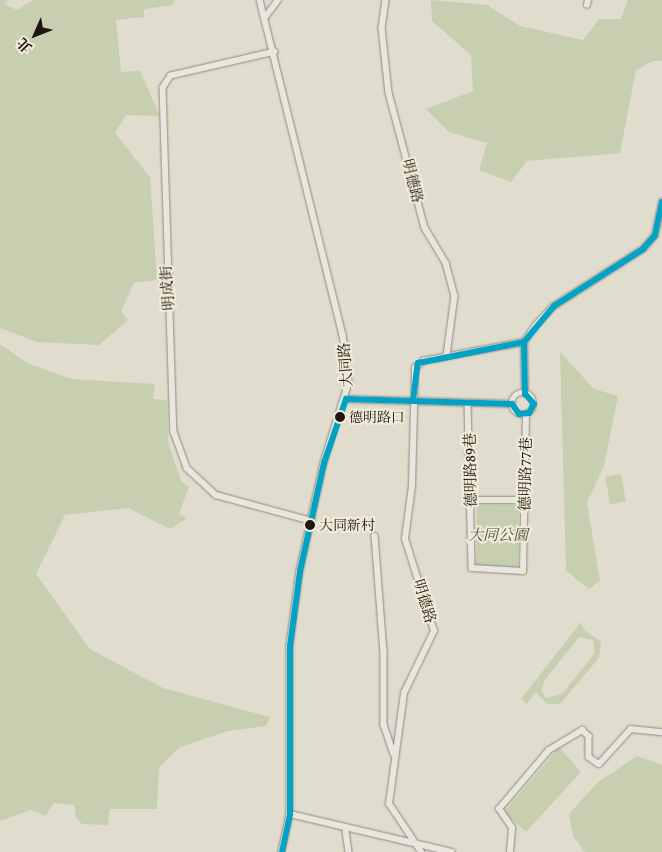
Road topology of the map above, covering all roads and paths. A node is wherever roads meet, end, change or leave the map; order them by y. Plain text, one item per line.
1 (260, 0) edge
2 (278, 0) edge
3 (386, 0) edge
4 (266, 16) junction
5 (275, 52) junction
6 (662, 202) edge
7 (524, 342) junction
8 (447, 356) junction
9 (525, 394) junction
10 (346, 399) junction
11 (413, 401) junction
12 (468, 403) junction
13 (512, 404) junction
14 (526, 415) junction
15 (470, 500) junction
16 (524, 500) junction
17 (312, 521) junction
18 (375, 536) dead end
19 (472, 568) joint
20 (662, 732) edge
21 (394, 754) junction
22 (290, 814) junction
23 (346, 831) junction
24 (416, 844) junction
25 (282, 852) edge
26 (349, 852) edge
27 (421, 852) edge
28 (452, 852) edge
29 (510, 852) edge

1 - 4 street, 大同路
2 - 4 street
3 - 8 street, 明德路
4 - 5 street, 大同路
5 - 10 street, 大同路
5 - 17 street, 明成街
6 - 7 street
7 - 8 street, 明德路
7 - 9 street
8 - 11 street, 明德路
9 - 13 street
9 - 14 street
10 - 11 street
10 - 17 street, 大同路
11 - 12 street
11 - 21 street, 明德路
12 - 13 street
12 - 15 street, 德明路89巷
13 - 14 street
14 - 16 street, 德明路77巷
15 - 16 street
15 - 19 street, 德明路89巷
16 - 19 street, 德明路77巷
17 - 22 street, 大同路
18 - 21 street
20 - 29 street
21 - 24 street, 明德路
22 - 23 street
22 - 25 street, 大同路
23 - 24 street
23 - 26 street
24 - 27 street, 明德路
24 - 28 street

